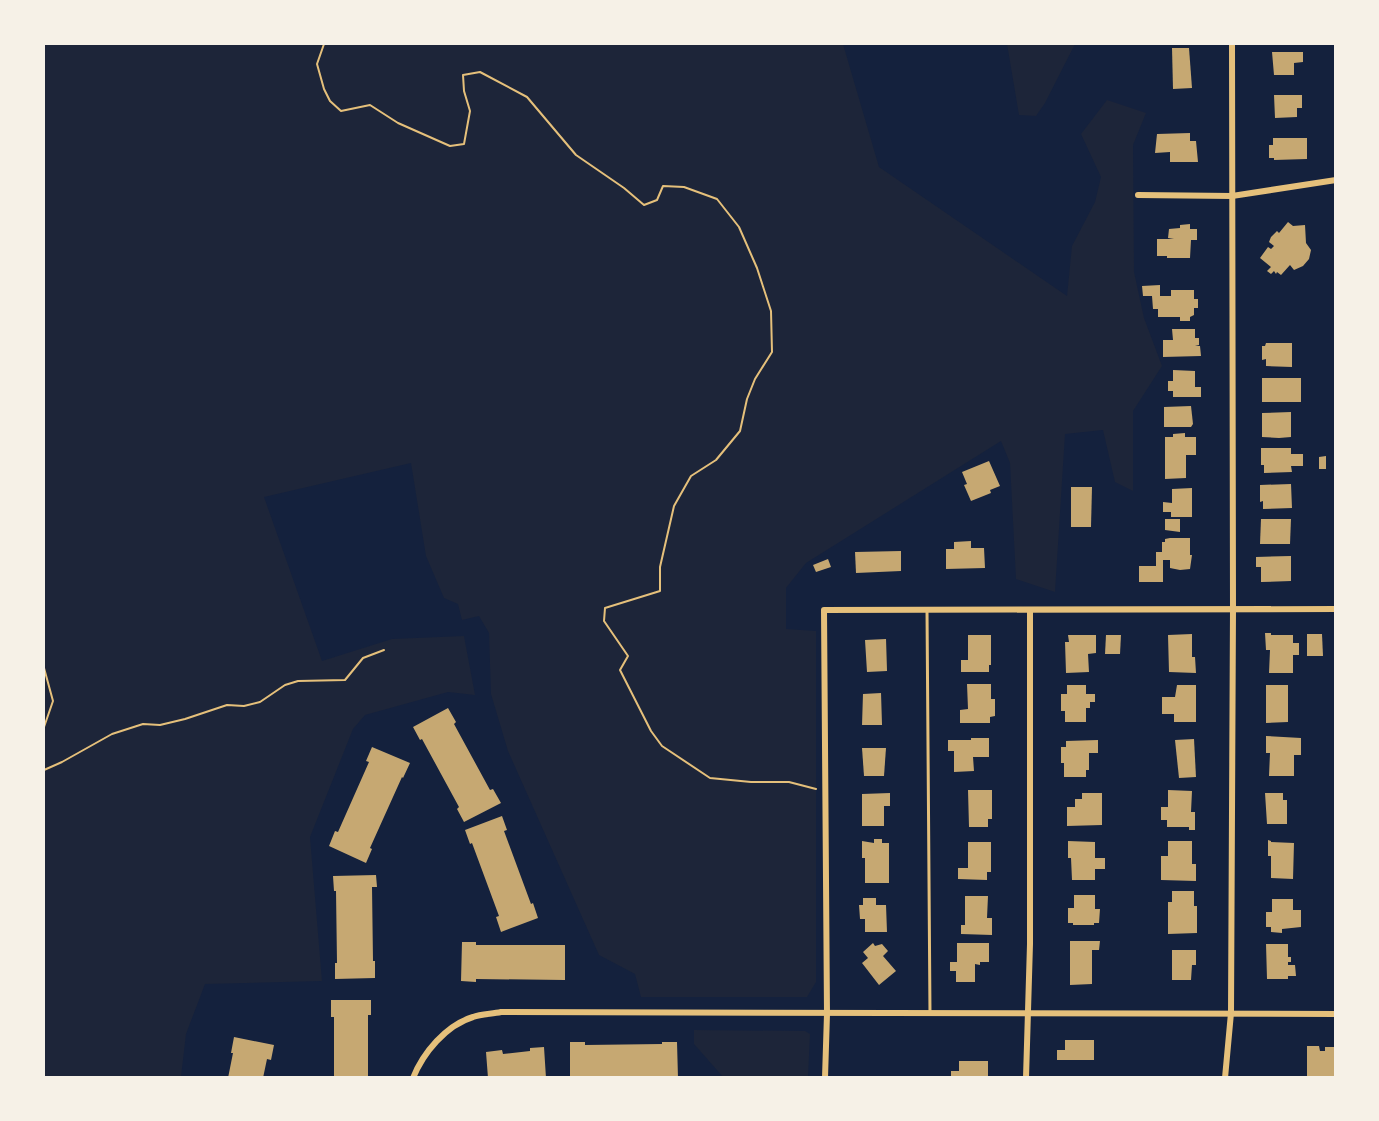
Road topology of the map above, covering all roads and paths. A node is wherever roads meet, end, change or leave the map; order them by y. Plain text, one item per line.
1 (324, 44) edge
2 (1232, 44) edge
3 (1335, 180) edge
4 (1138, 195) dead end
5 (1232, 196) junction
6 (1233, 609) junction
7 (1335, 609) edge
8 (927, 610) junction
9 (1030, 610) junction
10 (384, 650) dead end
11 (44, 668) edge
12 (44, 727) edge
13 (44, 770) edge
14 (826, 790) junction
15 (930, 1013) junction
16 (1029, 1013) junction
17 (1232, 1013) junction
18 (827, 1014) junction
19 (1335, 1014) edge
20 (413, 1077) edge
21 (825, 1077) edge
22 (1026, 1077) edge
23 (1225, 1077) edge

1 - 14 path
2 - 5 street
3 - 5 street
4 - 5 street
5 - 6 street
6 - 7 street
6 - 9 street
6 - 17 street
8 - 9 street
8 - 14 street
8 - 15 lane
9 - 16 street
10 - 13 path
11 - 12 path
14 - 18 street
15 - 16 street
15 - 18 street
16 - 17 street
16 - 22 street
17 - 19 street
17 - 23 street
18 - 20 street
18 - 21 street

